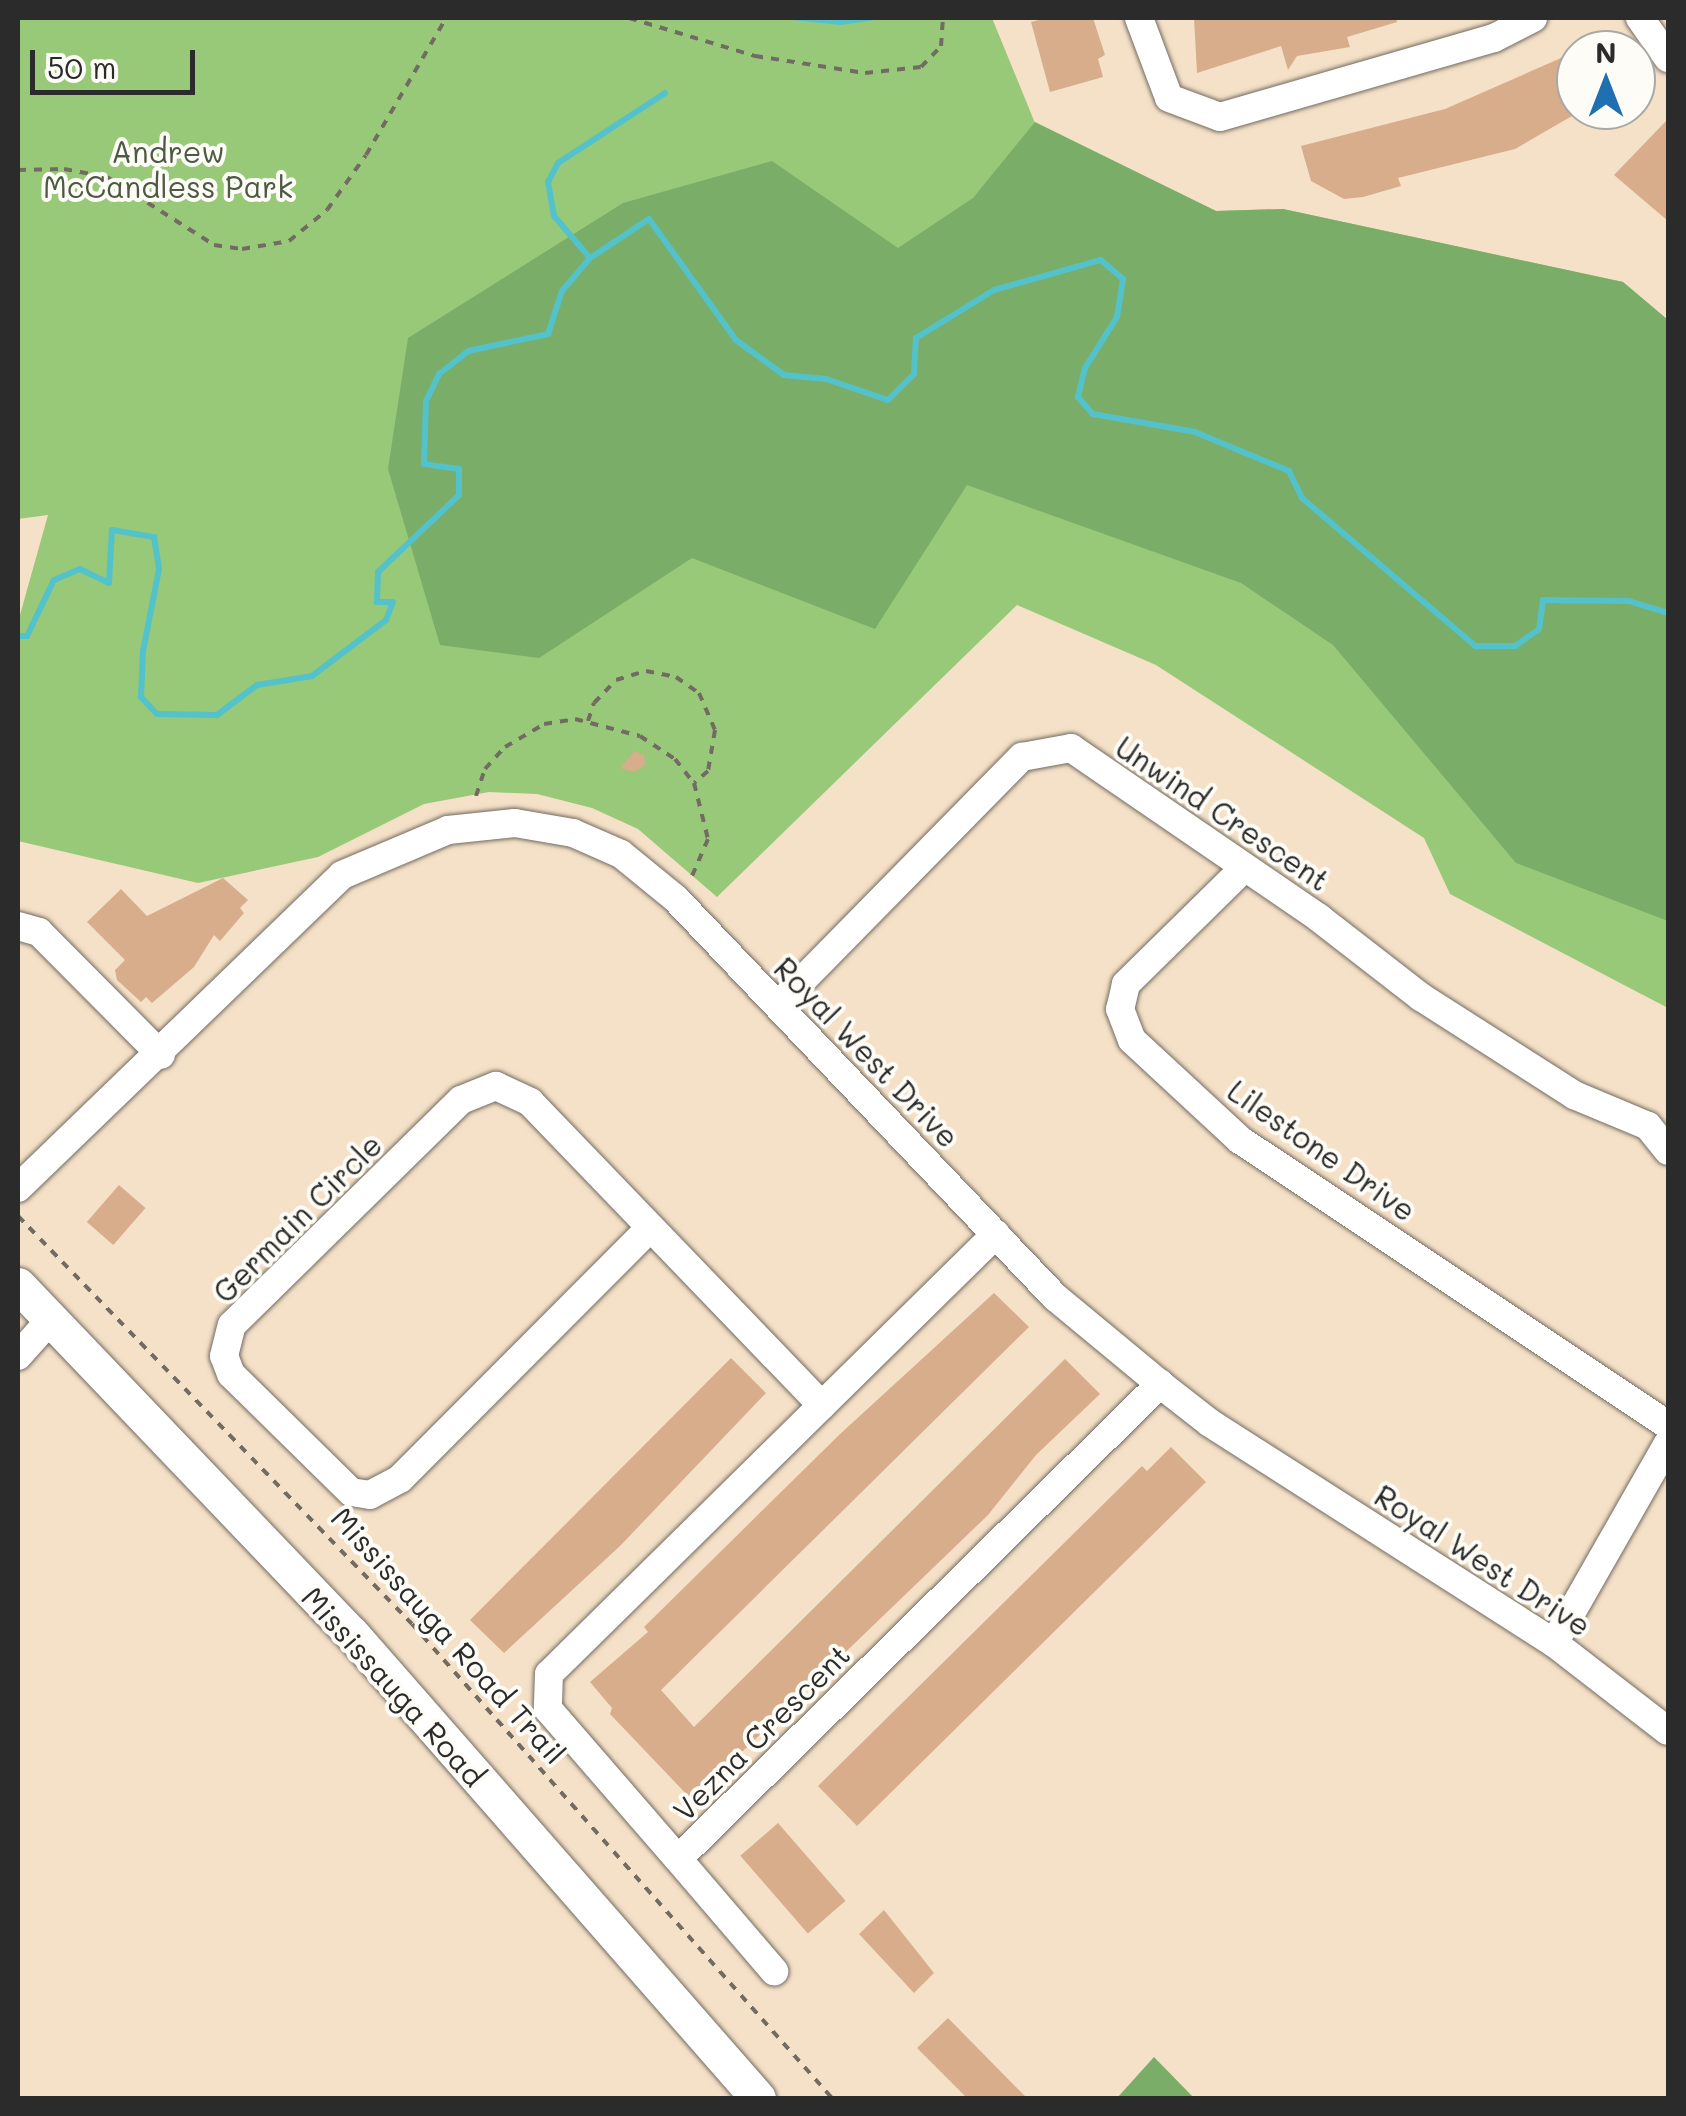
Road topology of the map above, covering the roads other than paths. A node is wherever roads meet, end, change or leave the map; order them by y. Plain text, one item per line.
1 (1139, 18) edge
2 (1534, 18) edge
3 (1640, 18) edge
4 (1668, 58) edge
5 (1242, 870) junction
6 (18, 926) edge
7 (778, 1005) junction
8 (161, 1054) junction
9 (1668, 1150) edge
10 (18, 1188) edge
11 (650, 1228) junction
12 (996, 1234) junction
13 (18, 1285) edge
14 (51, 1319) junction
15 (18, 1356) edge
16 (1160, 1384) junction
17 (822, 1405) junction
18 (1668, 1425) edge
19 (1668, 1443) edge
20 (1554, 1643) junction
21 (1668, 1731) edge
22 (678, 1859) junction
23 (774, 1970) dead end
24 (758, 2098) edge

1 - 2 street
3 - 4 street
5 - 7 street, Unwind Crescent
5 - 9 street, Unwind Crescent
5 - 18 street, Lilestone Drive
6 - 8 street
7 - 8 street, Royal West Drive
7 - 12 street, Royal West Drive
8 - 10 street, Royal West Drive
11 - 11 street, Germain Circle
11 - 17 street, Germain Circle
12 - 16 street, Royal West Drive
12 - 17 street, Vezna Crescent
13 - 14 main road, Mississauga Road
14 - 15 street
14 - 24 main road, Mississauga Road
16 - 20 street, Royal West Drive
16 - 22 street, Vezna Crescent
17 - 22 street, Vezna Crescent
19 - 20 street
20 - 21 street, Royal West Drive
22 - 23 street

